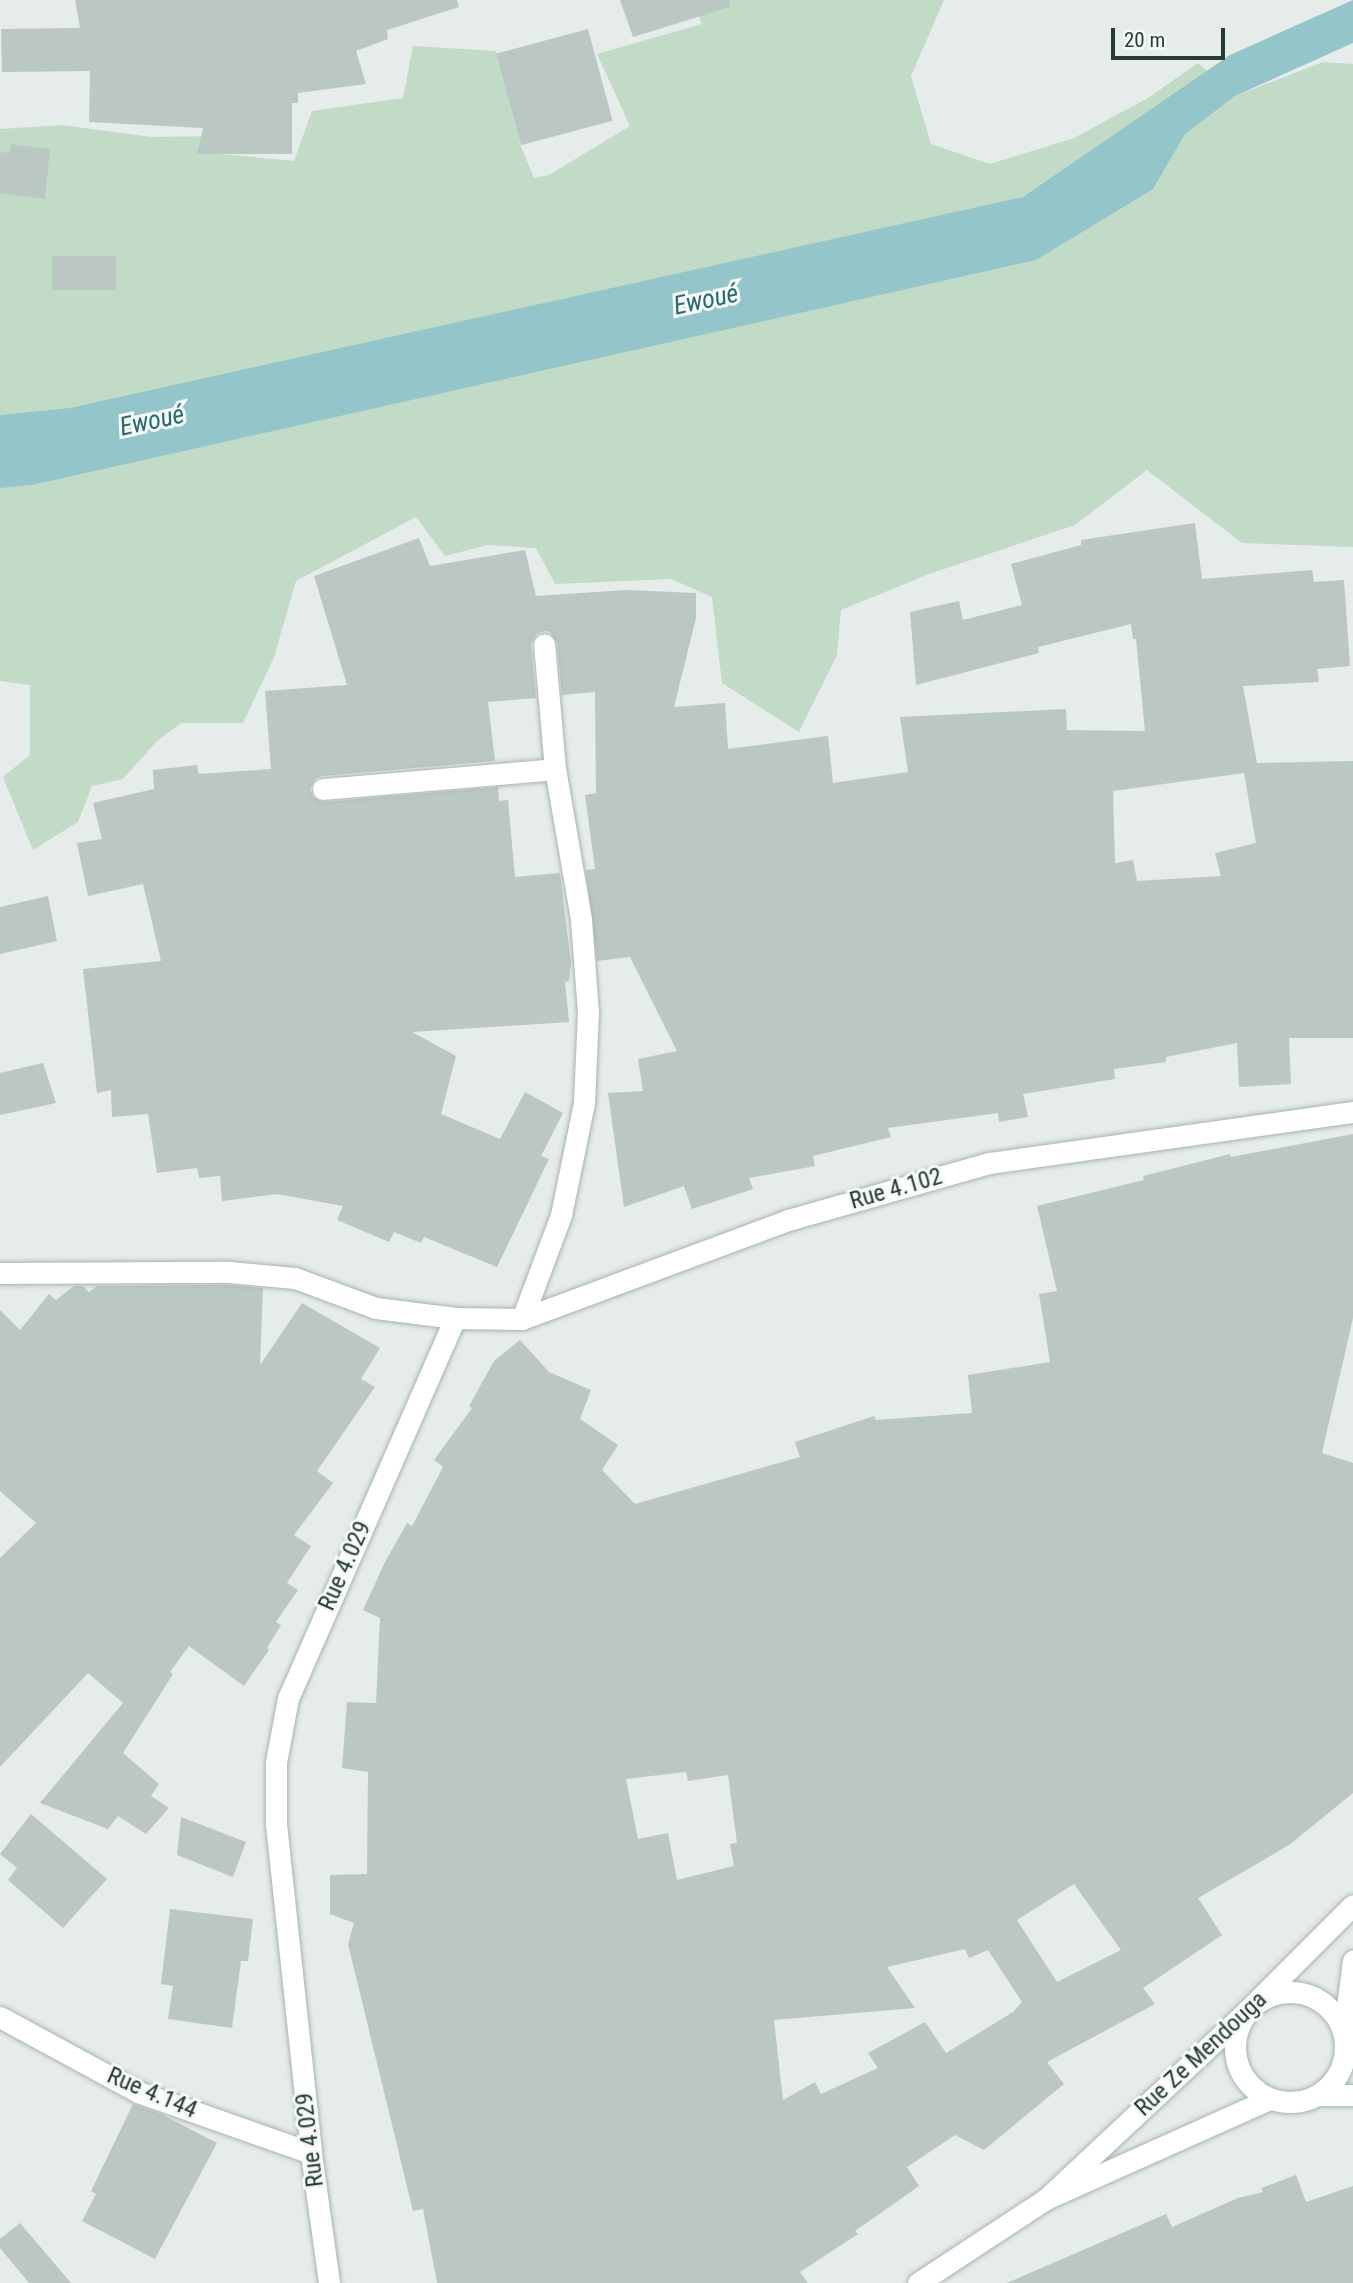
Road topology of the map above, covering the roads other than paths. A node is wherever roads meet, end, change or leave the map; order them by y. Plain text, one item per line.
1 (544, 644) dead end
2 (555, 769) junction
3 (323, 789) dead end
4 (1353, 1112) edge
5 (0, 1273) edge
6 (455, 1318) junction
7 (522, 1319) junction
8 (1353, 1905) edge
9 (1353, 1961) edge
10 (1248, 2010) junction
11 (0, 2017) edge
12 (1343, 2029) junction
13 (1349, 2056) edge
14 (1318, 2095) junction
15 (1353, 2095) edge
16 (1270, 2099) junction
17 (311, 2153) junction
18 (1046, 2199) junction
19 (328, 2283) edge
20 (918, 2283) edge

1 - 2 street
2 - 3 street
2 - 7 street
4 - 7 street, Rue 4.102
5 - 6 street
6 - 7 street, Rue 4.102
6 - 17 street, Rue 4.029
8 - 10 street, Rue Ze Mendouga
9 - 12 street
10 - 12 street
10 - 16 street
10 - 18 street, Rue Ze Mendouga
11 - 17 street, Rue 4.144
12 - 13 street
13 - 14 street
14 - 15 street
14 - 16 street
16 - 18 street, Rue Ze Mendouga
17 - 19 street, Rue 4.029
18 - 20 street, Rue Ze Mendouga

